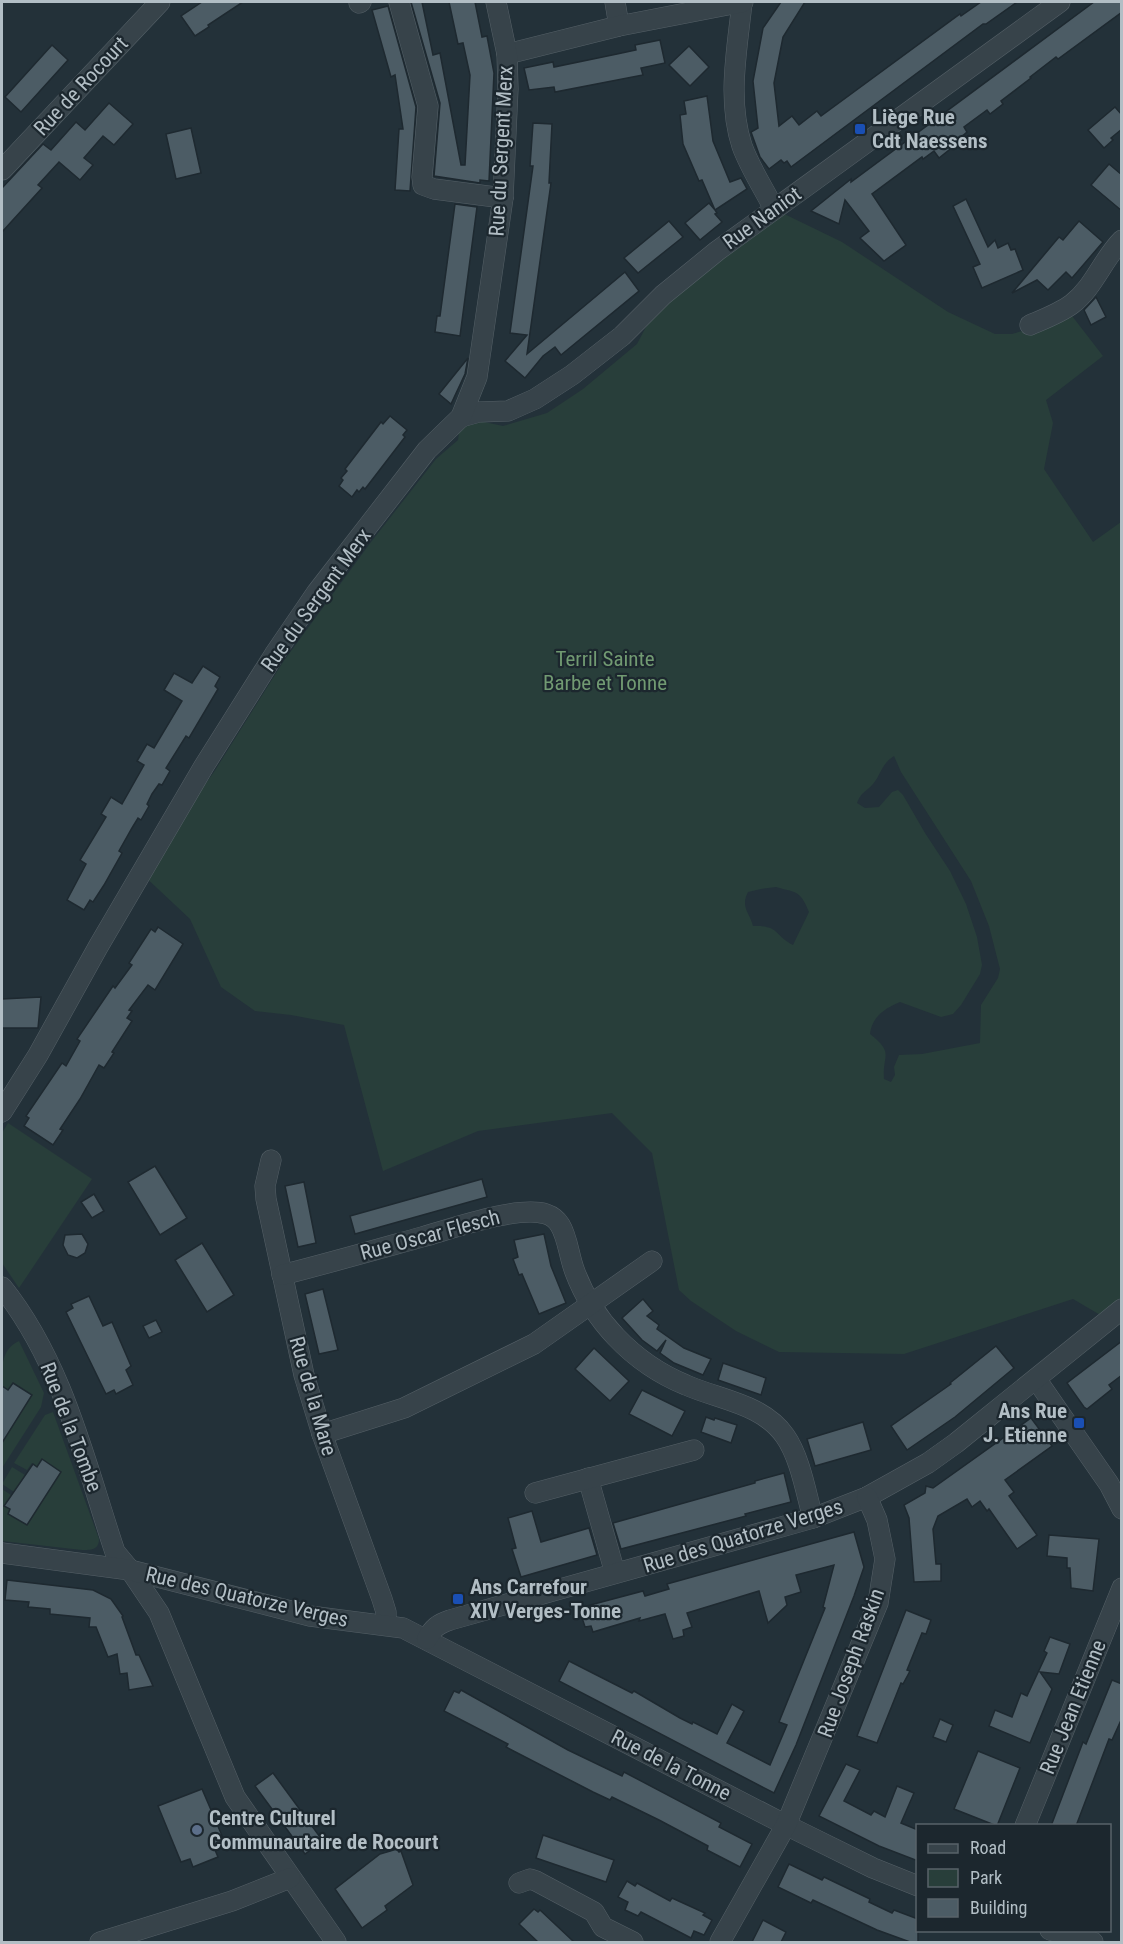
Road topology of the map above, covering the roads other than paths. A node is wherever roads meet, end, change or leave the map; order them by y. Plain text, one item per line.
1 (160, 2) edge
2 (399, 2) edge
3 (496, 2) edge
4 (615, 2) edge
5 (742, 2) edge
6 (1060, 2) edge
7 (676, 8) edge
8 (619, 27) junction
9 (507, 54) junction
10 (2, 170) edge
11 (502, 198) junction
12 (774, 209) junction
13 (1122, 240) edge
14 (1030, 325) dead end
15 (461, 417) junction
16 (2, 1112) edge
17 (272, 1161) dead end
18 (652, 1261) dead end
19 (282, 1275) junction
20 (2, 1287) edge
21 (590, 1305) junction
22 (1122, 1309) edge
23 (1036, 1379) junction
24 (322, 1434) junction
25 (694, 1450) dead end
26 (588, 1478) junction
27 (535, 1492) dead end
28 (867, 1497) junction
29 (1122, 1509) edge
30 (813, 1518) junction
31 (2, 1553) edge
32 (130, 1570) junction
33 (615, 1573) junction
34 (1122, 1588) edge
35 (386, 1625) junction
36 (427, 1639) junction
37 (1026, 1824) edge
38 (786, 1825) junction
39 (290, 1878) junction
40 (519, 1883) dead end
41 (916, 1885) edge
42 (1057, 1932) edge
43 (100, 1942) edge
44 (336, 1942) edge
45 (633, 1942) edge
46 (720, 1942) edge
47 (1093, 1942) edge

1 - 10 street, Rue de Rocourt
2 - 11 street
3 - 9 street, Rue du Sergent Merx
4 - 8 street
5 - 7 street
5 - 12 street
6 - 12 street, Rue Naniot
7 - 8 street
8 - 9 street
9 - 11 street, Rue du Sergent Merx
11 - 15 street, Rue du Sergent Merx
12 - 15 street, Rue Naniot
13 - 14 street
15 - 16 street, Rue du Sergent Merx
17 - 19 street, Rue de la Mare
18 - 21 street
19 - 21 street, Rue Oscar Flesch
19 - 24 street, Rue de la Mare
20 - 32 street, Rue de la Tombe
21 - 24 street
21 - 30 street, Rue Oscar Flesch
22 - 23 street, Rue des Quatorze Verges
23 - 28 street, Rue des Quatorze Verges
23 - 29 street
24 - 35 street, Rue de la Mare
25 - 26 street
26 - 27 street
26 - 33 street
28 - 30 street, Rue des Quatorze Verges
28 - 38 street, Rue Joseph Raskin
30 - 33 street, Rue des Quatorze Verges
31 - 32 street, Rue des Quatorze Verges
32 - 35 street, Rue des Quatorze Verges
32 - 39 street, Rue de la Tombe
33 - 36 street, Rue des Quatorze Verges
34 - 37 street, Rue Jean Etienne
35 - 36 street, Rue des Quatorze Verges
36 - 38 street, Rue de la Tonne
38 - 41 street, Rue de la Tonne
38 - 46 street, Rue Joseph Raskin
39 - 43 street
39 - 44 street, Rue de la Tombe
40 - 45 street
42 - 47 street

